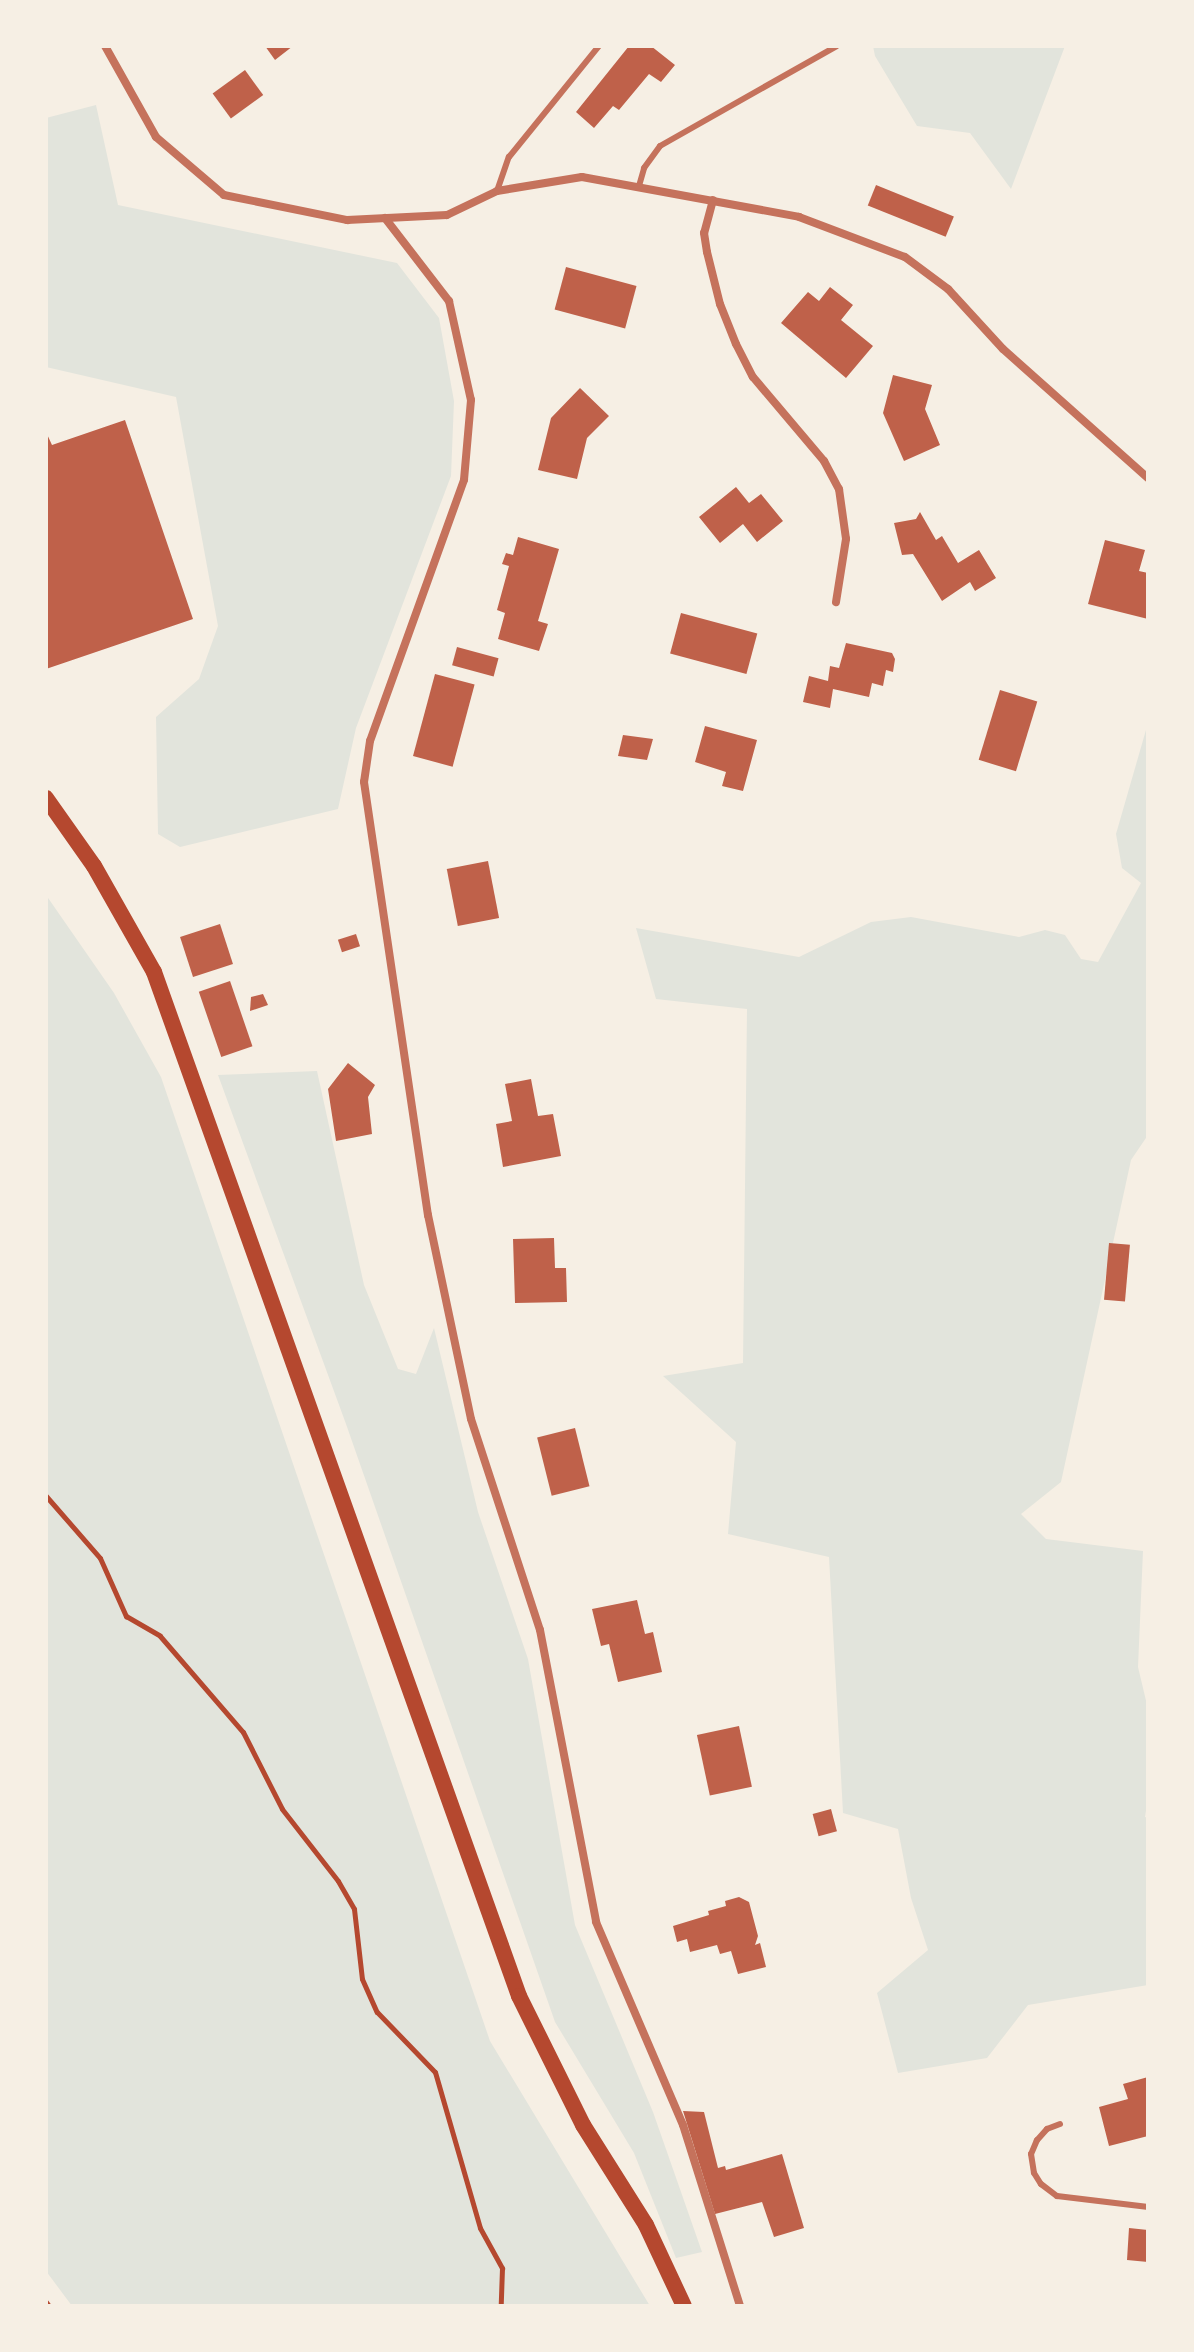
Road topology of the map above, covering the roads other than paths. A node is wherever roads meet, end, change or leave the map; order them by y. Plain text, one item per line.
1 (105, 46) edge
2 (599, 46) edge
3 (837, 46) edge
4 (639, 186) junction
5 (497, 191) junction
6 (713, 200) junction
7 (385, 218) junction
8 (1148, 478) edge
9 (836, 602) dead end
10 (46, 798) edge
11 (1060, 2124) dead end
12 (1148, 2207) edge
13 (684, 2306) edge
14 (740, 2306) edge

1 - 7 street
2 - 5 lane
3 - 4 lane
4 - 5 street
4 - 6 street
5 - 7 street
6 - 8 street
6 - 9 street
7 - 14 street
10 - 13 main road
11 - 12 lane

